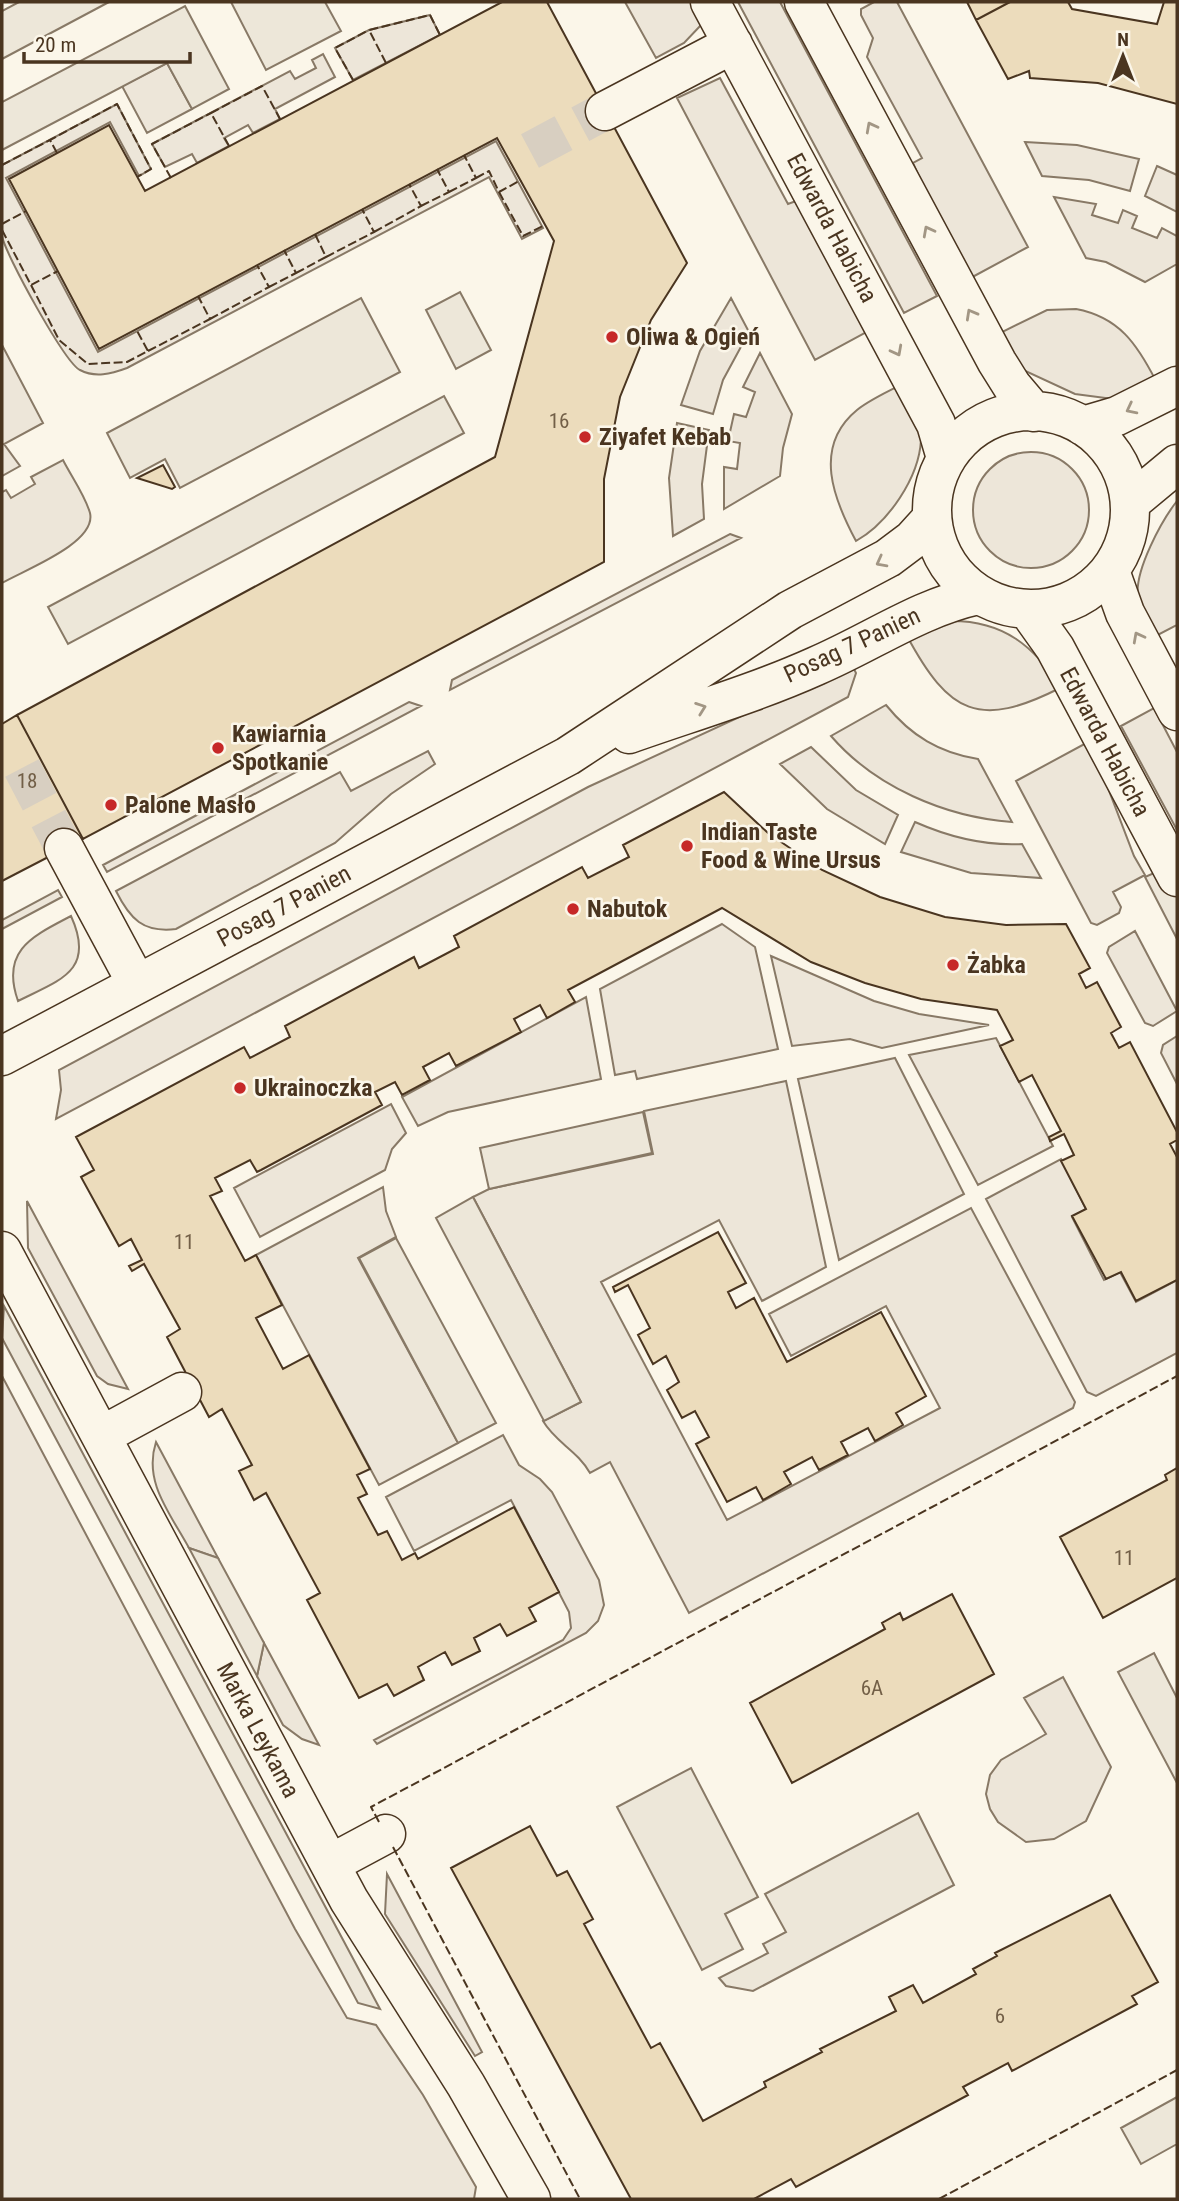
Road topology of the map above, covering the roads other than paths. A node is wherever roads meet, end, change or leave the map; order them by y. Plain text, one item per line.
1 (710, 2) edge
2 (804, 2) edge
3 (733, 44) junction
4 (605, 111) tunnel mouth
5 (1177, 386) edge
6 (1034, 412) junction
7 (1083, 426) junction
8 (946, 458) junction
9 (1177, 464) edge
10 (1130, 503) junction
11 (932, 518) junction
12 (1110, 571) junction
13 (978, 595) junction
14 (1028, 610) junction
15 (1177, 711) edge
16 (568, 756) junction
17 (64, 848) tunnel mouth
18 (1177, 877) edge
19 (137, 984) junction
20 (2, 1056) edge
21 (2, 1251) edge
22 (183, 1392) dead end
23 (101, 1436) junction
24 (386, 1834) dead end
25 (330, 1864) junction
26 (531, 2199) edge

1 - 3 street, Edwarda Habicha
6 -> 2 street
3 - 4 street
3 -> 8 street, Edwarda Habicha
5 -> 7 street
6 - 7 street
6 - 8 street
7 - 10 street
8 - 11 street
9 - 10 street
10 - 12 street
11 - 13 street
11 -> 16 street, Posag 7 Panien
12 - 14 street
15 -> 12 street
13 - 14 street
16 -> 13 street, Posag 7 Panien
14 - 18 street, Edwarda Habicha
16 - 19 street, Posag 7 Panien
17 - 19 street
19 - 20 street, Posag 7 Panien
21 - 23 street, Marka Leykama
22 - 23 street
23 - 25 street, Marka Leykama
24 - 25 street
25 - 26 street, Marka Leykama

